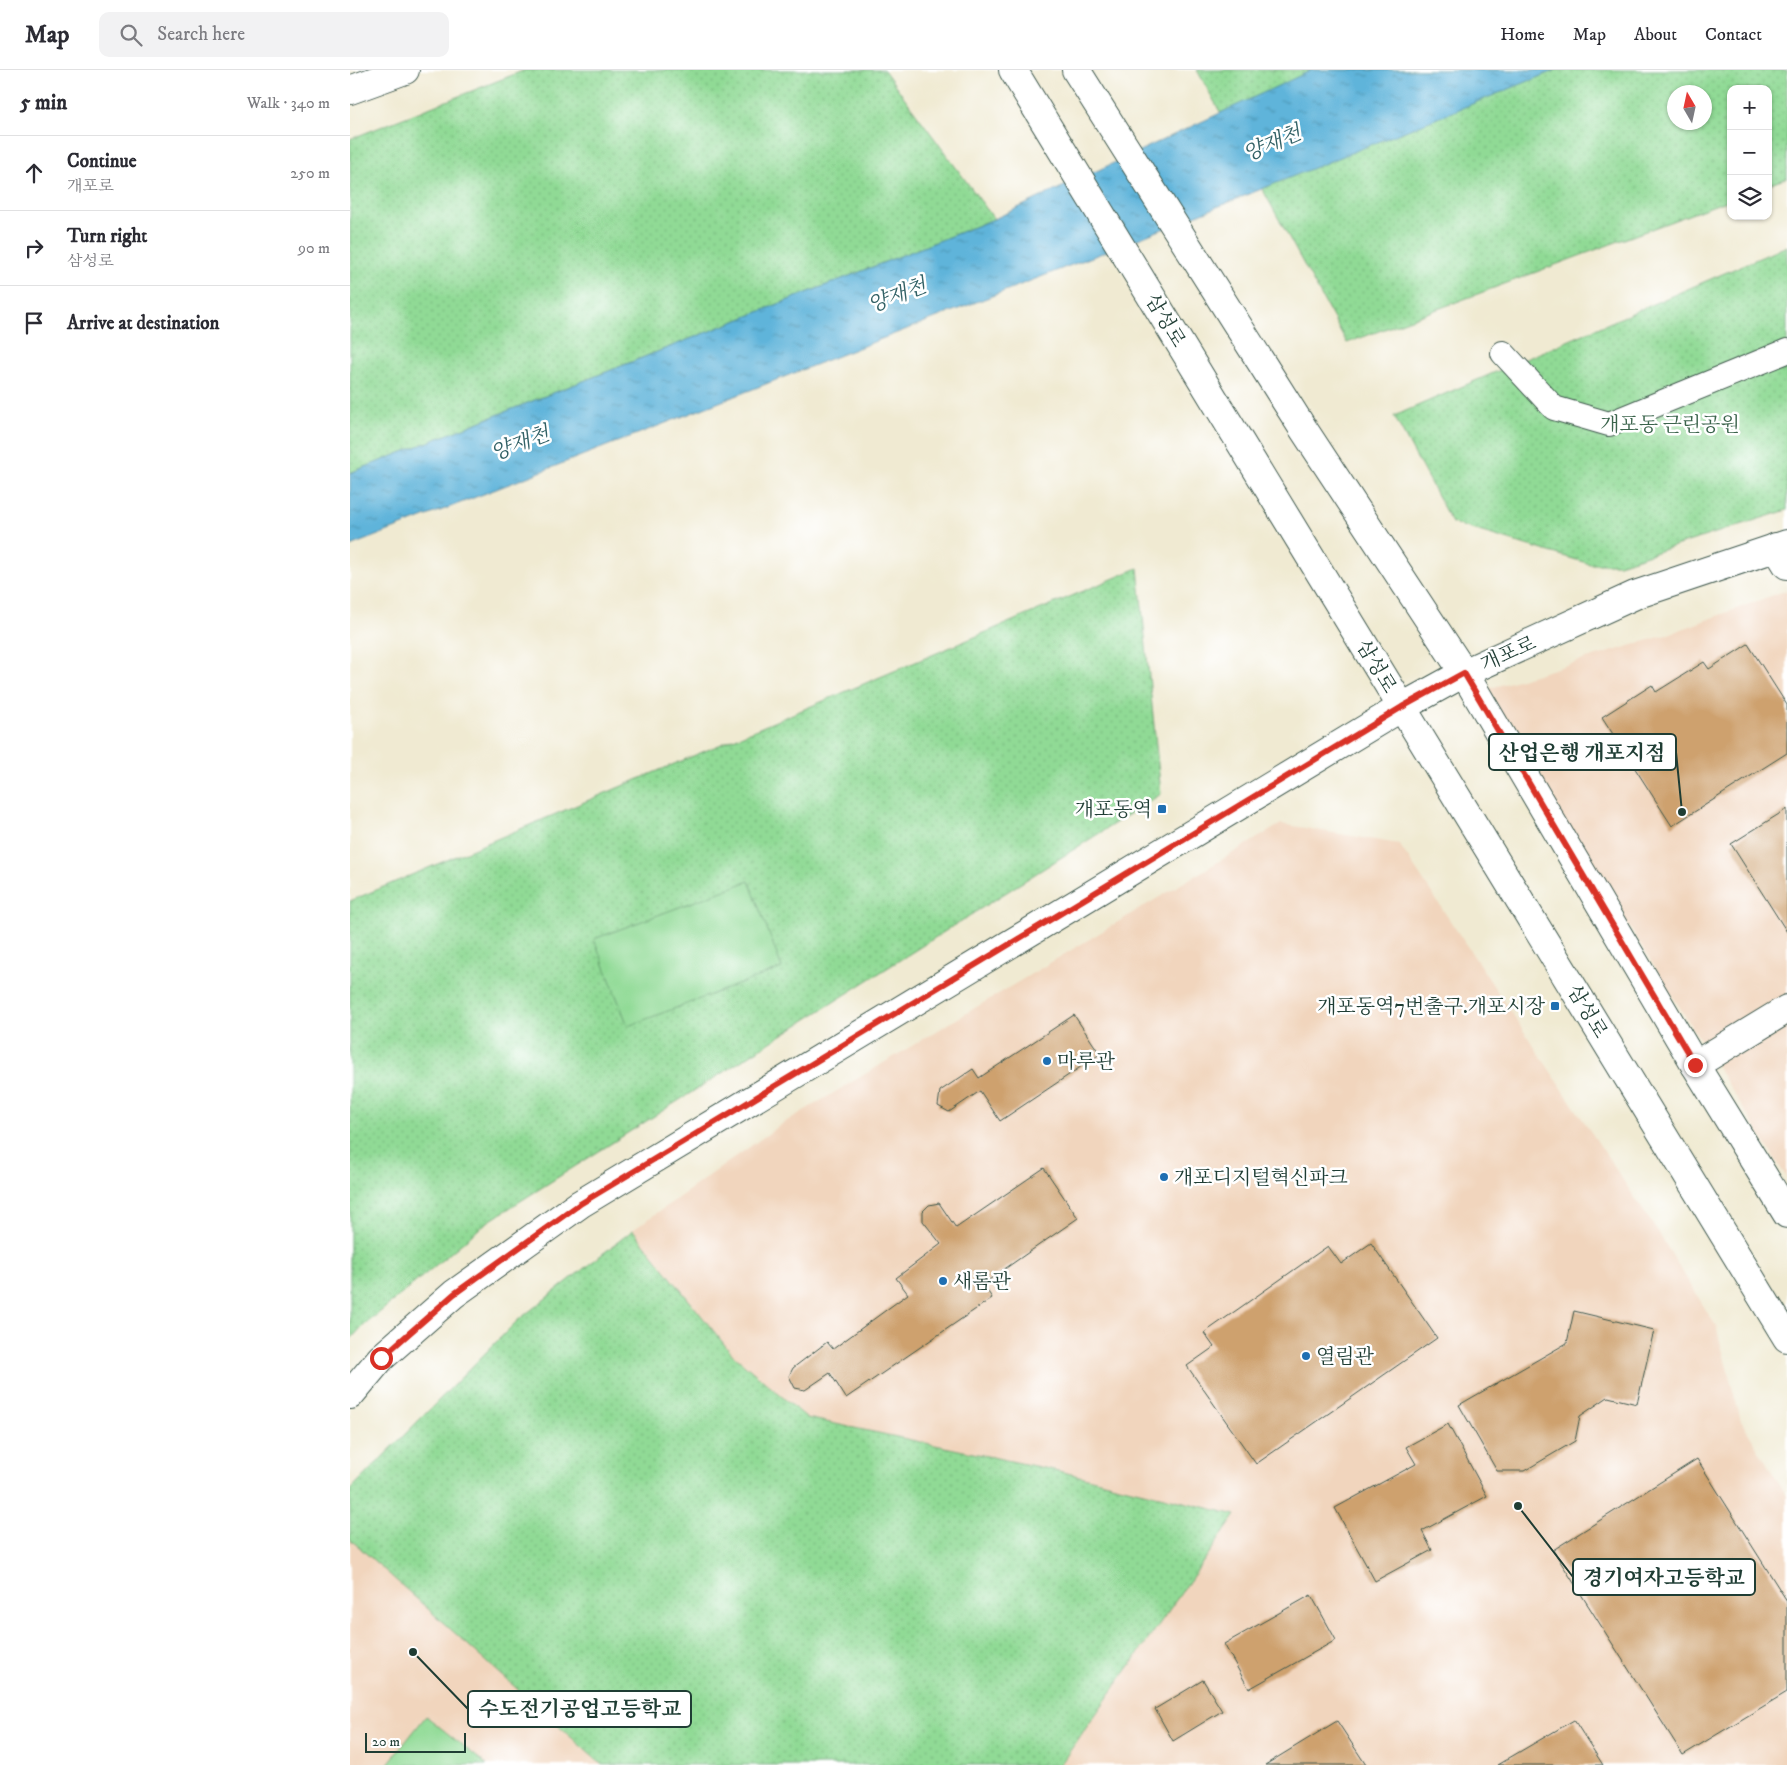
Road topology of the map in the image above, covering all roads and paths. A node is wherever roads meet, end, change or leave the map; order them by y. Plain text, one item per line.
1 (405, 70) edge
2 (1013, 70) edge
3 (1076, 70) edge
4 (350, 90) edge
5 (1787, 351) edge
6 (1503, 353) dead end
7 (1784, 552) edge
8 (1464, 673) junction
9 (1402, 707) junction
10 (1787, 1008) edge
11 (1695, 1065) junction
12 (1785, 1206) edge
13 (1787, 1338) edge
14 (350, 1395) edge

1 - 4 main road
2 - 9 main road, 삼성로
3 - 8 main road
5 - 6 street
7 - 8 main road, 개포로
8 - 9 main road, 개포로
8 - 11 main road
9 - 13 main road, 삼성로
9 - 14 main road, 개포로
10 - 11 main road
11 - 12 main road

